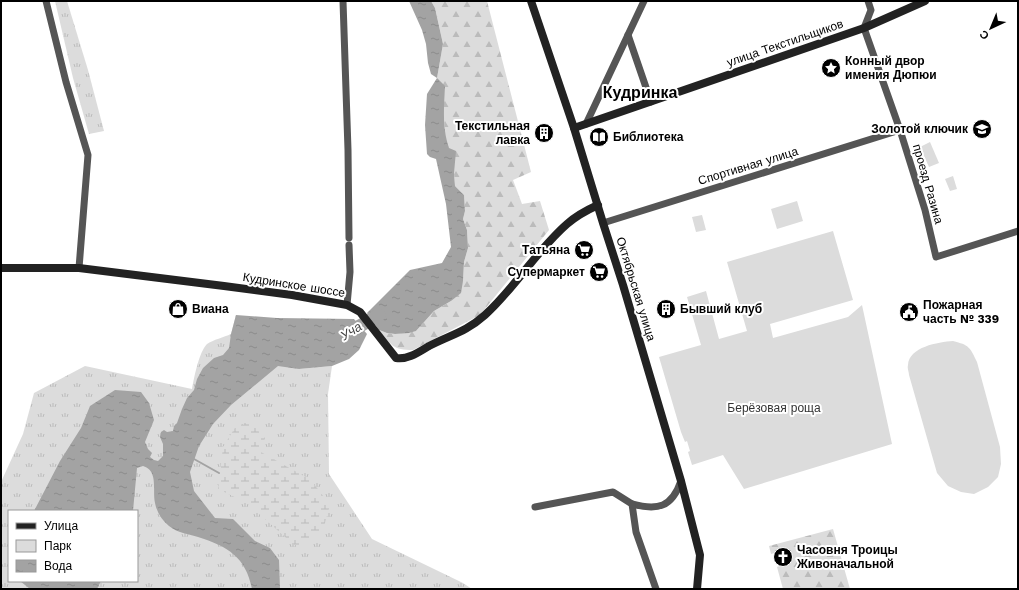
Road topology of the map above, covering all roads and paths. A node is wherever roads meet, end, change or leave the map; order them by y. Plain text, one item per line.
1 (46, 1) edge
2 (343, 1) edge
3 (531, 1) edge
4 (644, 1) edge
5 (868, 1) edge
6 (925, 1) edge
7 (864, 28) junction
8 (628, 35) junction
9 (651, 102) junction
10 (586, 124) junction
11 (574, 128) junction
12 (900, 130) junction
13 (598, 205) junction
14 (603, 223) junction
15 (1018, 231) edge
16 (1, 268) edge
17 (79, 268) junction
18 (347, 305) junction
19 (681, 480) junction
20 (632, 504) junction
21 (535, 507) dead end
22 (656, 589) edge
23 (698, 589) edge

1 - 17 street
2 - 18 street
3 - 11 street, Октябрьская улица
4 - 8 street
5 - 7 street
6 - 7 street, улица Текстильщиков
7 - 9 street, улица Текстильщиков
7 - 12 street, проезд Разина
8 - 9 street
8 - 10 street
9 - 10 street, улица Текстильщиков
10 - 11 street, улица Текстильщиков
11 - 13 street, Октябрьская улица
12 - 14 street, Спортивная улица
12 - 15 street, проезд Разина
13 - 14 street, Октябрьская улица
13 - 18 street, Кудринское шоссе
14 - 19 street, Октябрьская улица
16 - 17 street, Кудринское шоссе
17 - 18 street, Кудринское шоссе
19 - 20 street
19 - 23 street, Октябрьская улица
20 - 21 street
20 - 22 street

